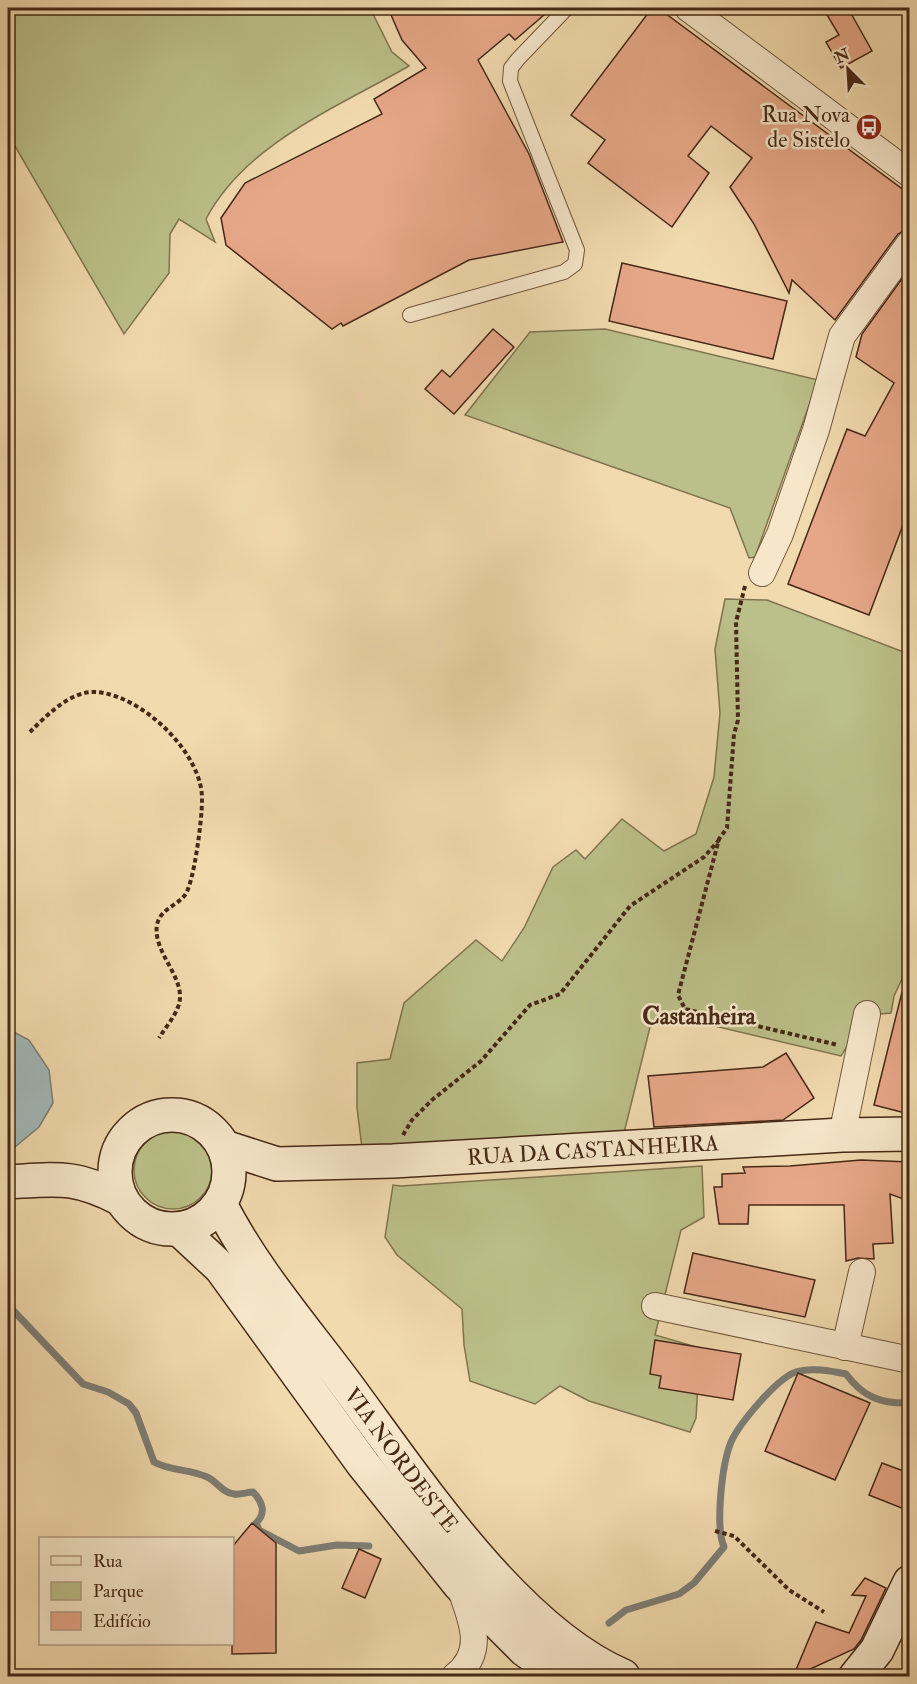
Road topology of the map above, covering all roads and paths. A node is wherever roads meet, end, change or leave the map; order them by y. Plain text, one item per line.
1 (567, 8) edge
2 (688, 8) edge
3 (909, 174) edge
4 (909, 243) edge
5 (410, 315) dead end
6 (762, 573) joint
7 (30, 732) dead end
8 (719, 839) junction
9 (867, 1014) dead end
10 (159, 1038) dead end
11 (860, 1050) junction
12 (909, 1134) edge
13 (842, 1135) junction
14 (224, 1147) junction
15 (119, 1149) junction
16 (393, 1161) junction
17 (277, 1164) junction
18 (66, 1179) junction
19 (8, 1182) edge
20 (121, 1199) junction
21 (223, 1199) junction
22 (179, 1229) junction
23 (862, 1272) dead end
24 (655, 1306) dead end
25 (845, 1347) junction
26 (909, 1360) edge
27 (715, 1531) dead end
28 (909, 1582) edge
29 (459, 1584) junction
30 (824, 1612) dead end
31 (909, 1629) edge
32 (455, 1677) edge
33 (561, 1677) edge
34 (623, 1677) edge
35 (856, 1677) edge
36 (886, 1677) edge

1 - 5 lane
2 - 3 street
4 - 6 street
6 - 8 path
7 - 10 path
8 - 11 path
8 - 16 path
9 - 11 street
11 - 13 street
12 - 13 main road, RUA DA CASTANHEIRA
13 - 16 main road, RUA DA CASTANHEIRA
14 - 15 main road
14 - 17 main road, RUA DA CASTANHEIRA
14 - 21 main road
15 - 18 main road
15 - 20 main road
16 - 17 main road, RUA DA CASTANHEIRA
17 - 21 main road, RUA DA CASTANHEIRA
18 - 19 main road
18 - 20 main road
20 - 22 main road
21 - 22 main road
21 - 34 main road, VIA NORDESTE
22 - 29 main road, VIA NORDESTE
23 - 25 street
24 - 25 street
25 - 26 street
27 - 30 path
28 - 35 main road
29 - 32 street
29 - 33 main road, VIA NORDESTE
31 - 36 main road

